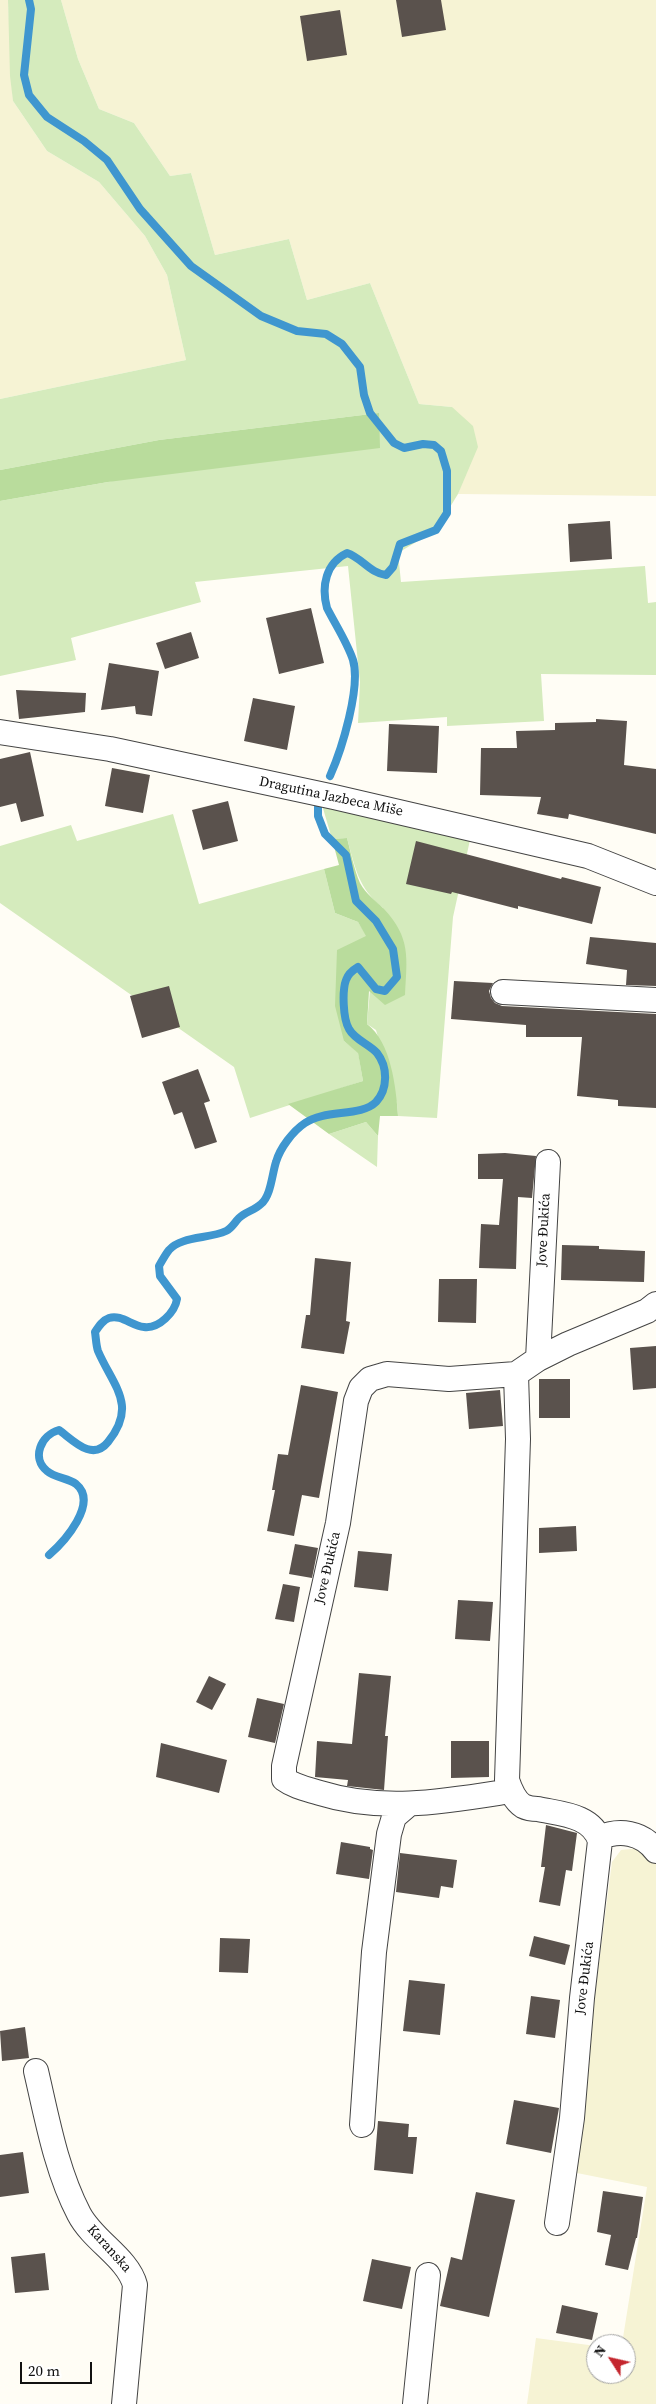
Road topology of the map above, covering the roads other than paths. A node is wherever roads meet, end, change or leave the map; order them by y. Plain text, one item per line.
1 (0, 732) edge
2 (656, 884) edge
3 (503, 992) dead end
4 (656, 1000) edge
5 (548, 1162) dead end
6 (656, 1304) edge
7 (538, 1359) junction
8 (516, 1374) junction
9 (511, 1791) junction
10 (408, 1805) junction
11 (598, 1838) junction
12 (656, 1851) edge
13 (36, 2071) dead end
14 (362, 2125) dead end
15 (557, 2222) dead end
16 (428, 2275) dead end
17 (124, 2404) edge
18 (415, 2404) edge

1 - 2 street, Dragutina Jazbeca Miše
3 - 4 street
5 - 7 street, Jove Đukića
6 - 7 street
7 - 8 street
8 - 9 street
8 - 10 street, Jove Đukića
9 - 10 street, Jove Đukića
9 - 11 street
10 - 14 street
11 - 12 street
11 - 15 street, Jove Đukića
13 - 17 street, Karanska
16 - 18 street

